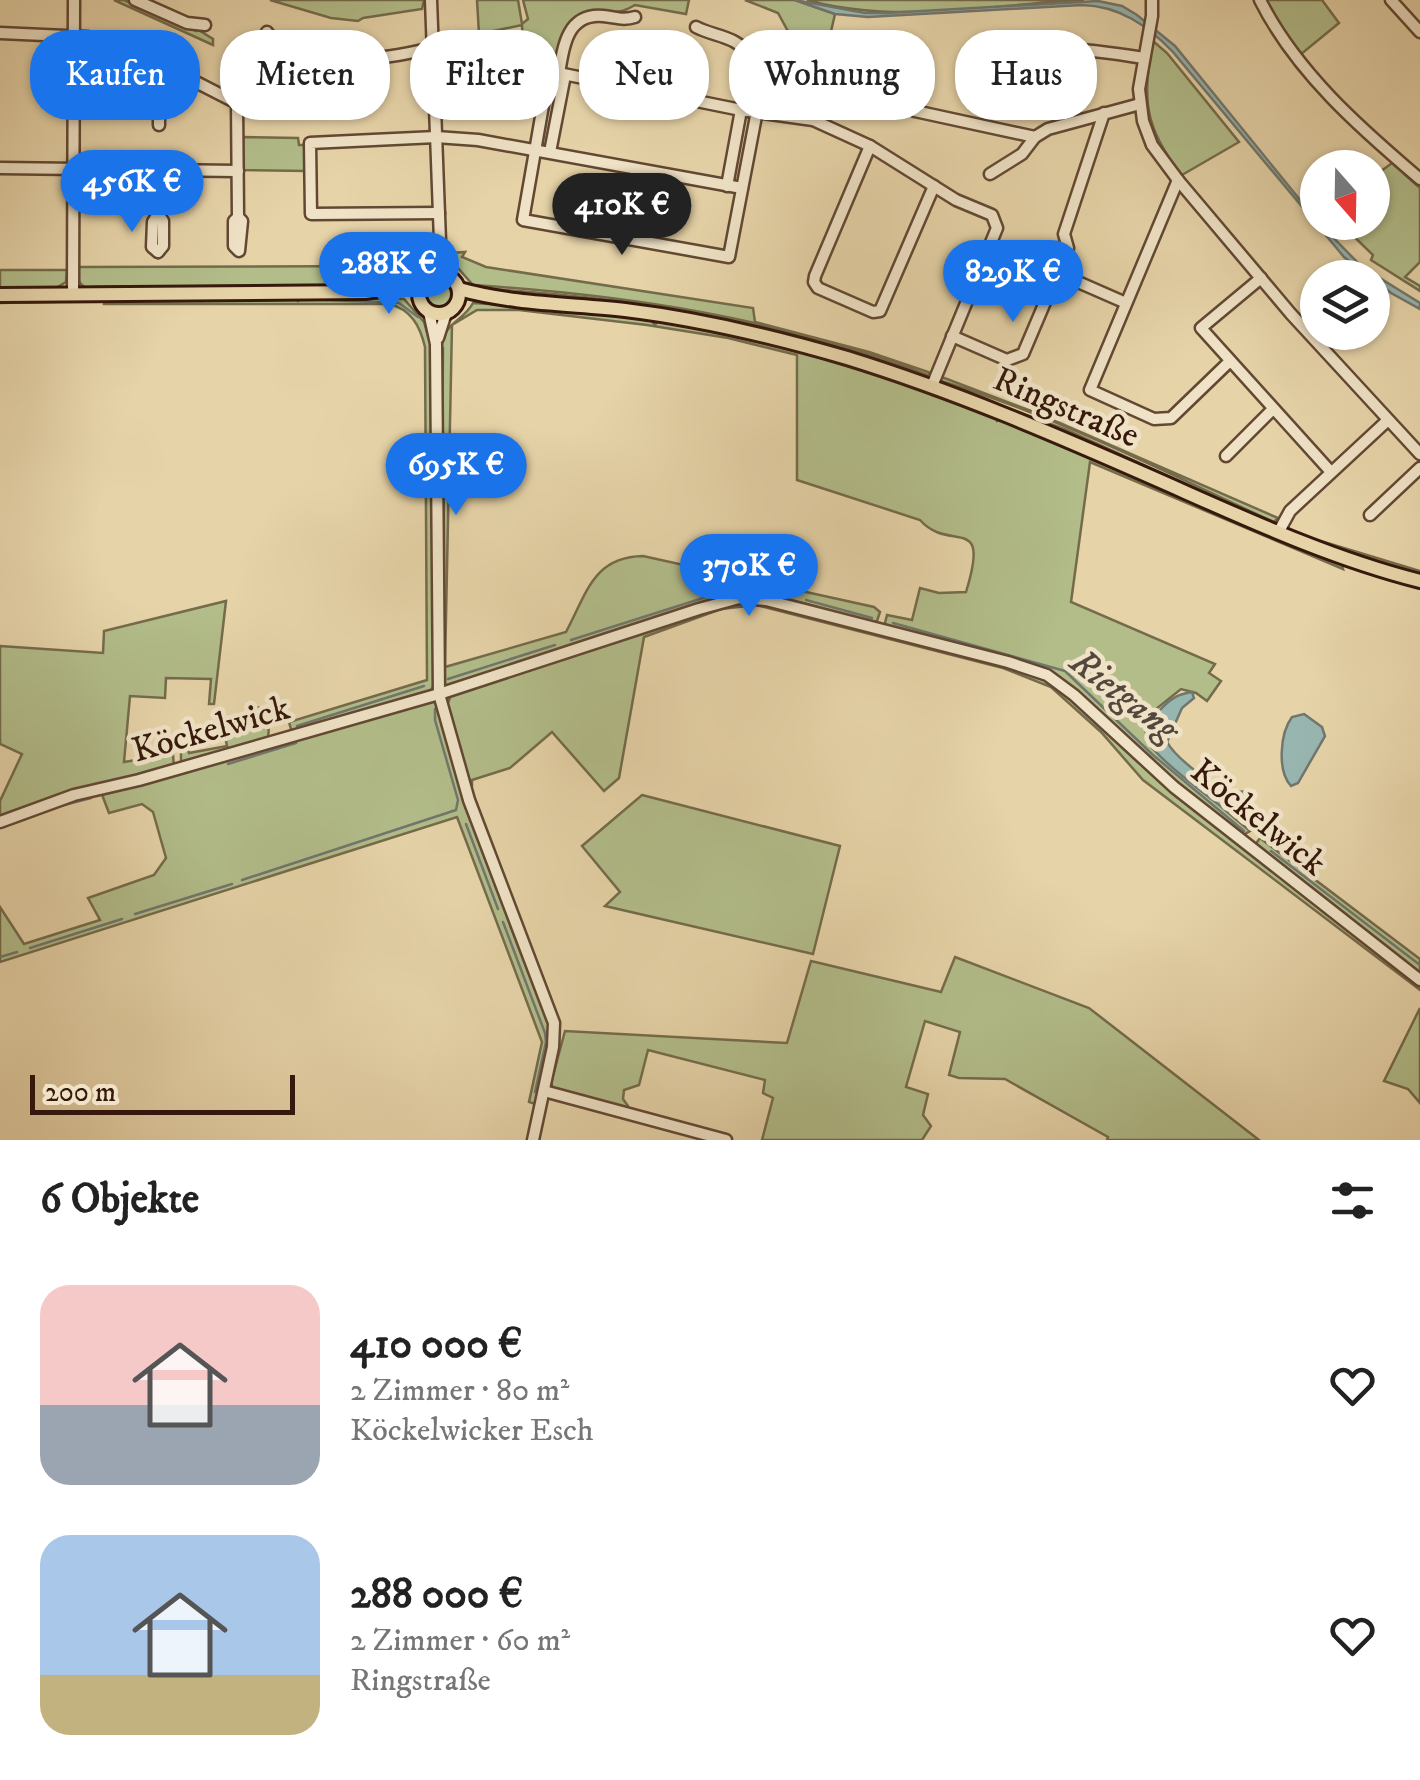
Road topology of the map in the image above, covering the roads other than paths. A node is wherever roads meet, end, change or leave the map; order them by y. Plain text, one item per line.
1 (74, 0) edge
2 (135, 0) edge
3 (431, 0) edge
4 (1152, 0) edge
5 (1260, 0) edge
6 (1391, 0) edge
7 (635, 17) dead end
8 (205, 26) dead end
9 (696, 27) dead end
10 (74, 30) edge
11 (432, 30) edge
12 (1420, 32) edge
13 (0, 33) edge
14 (30, 33) edge
15 (729, 40) edge
16 (1097, 53) edge
17 (1144, 58) junction
18 (559, 69) edge
19 (559, 74) edge
20 (200, 84) edge
21 (1140, 104) junction
22 (729, 106) edge
23 (1104, 113) junction
24 (935, 115) edge
25 (74, 120) edge
26 (159, 120) edge
27 (435, 120) edge
28 (544, 120) edge
29 (553, 120) edge
30 (745, 120) edge
31 (747, 120) edge
32 (814, 120) edge
33 (159, 125) dead end
34 (436, 136) junction
35 (1035, 137) junction
36 (870, 146) junction
37 (535, 149) junction
38 (550, 152) junction
39 (0, 168) edge
40 (74, 168) junction
41 (158, 170) junction
42 (238, 171) junction
43 (990, 174) dead end
44 (1420, 179) edge
45 (1178, 180) junction
46 (726, 186) junction
47 (934, 186) junction
48 (742, 188) junction
49 (440, 213) junction
50 (238, 217) dead end
51 (991, 244) junction
52 (158, 252) dead end
53 (1058, 273) junction
54 (440, 275) junction
55 (1261, 278) junction
56 (459, 289) junction
57 (420, 292) junction
58 (74, 294) junction
59 (0, 295) edge
60 (501, 298) junction
61 (1126, 302) junction
62 (452, 309) junction
63 (429, 312) junction
64 (952, 336) junction
65 (436, 344) junction
66 (1229, 362) junction
67 (932, 386) junction
68 (1273, 410) junction
69 (1388, 420) junction
70 (1420, 454) edge
71 (1226, 456) dead end
72 (1420, 468) edge
73 (1331, 472) junction
74 (1370, 514) dead end
75 (1278, 534) junction
76 (1420, 581) edge
77 (439, 694) junction
78 (0, 822) edge
79 (1420, 980) edge
80 (544, 1091) junction
81 (533, 1140) edge
82 (726, 1140) edge

1 - 10 street
2 - 8 street
3 - 11 street
4 - 17 street
5 - 44 street
6 - 12 street
7 - 18 street
9 - 15 street
13 - 14 street
16 - 17 street
17 - 21 street
19 - 22 street
20 - 42 street
21 - 23 street
21 - 45 street
23 - 35 street
23 - 53 street
24 - 35 street
25 - 40 street
26 - 33 street
27 - 34 street
28 - 37 street
29 - 38 street
30 - 46 street
31 - 48 street
32 - 36 street
34 - 37 street
34 - 49 street
34 - 49 street
35 - 43 street
36 - 47 street
36 - 47 street
37 - 38 street
37 - 48 street
38 - 46 street
39 - 40 street
40 - 41 street
40 - 58 street
41 - 42 street
41 - 52 street
42 - 50 street
45 - 55 street
45 - 61 street
46 - 48 street
47 - 51 street
49 - 54 street
51 - 53 street
51 - 64 street
53 - 61 street
53 - 64 street
54 - 56 main road
54 - 57 main road
55 - 66 street
55 - 69 street
56 - 60 main road, Ringstraße
56 - 62 main road
57 - 58 main road
57 - 63 main road
58 - 59 main road
60 - 62 main road, Ringstraße
60 - 67 main road, Ringstraße
61 - 66 street
62 - 63 main road
62 - 65 street
63 - 65 street
64 - 67 street
65 - 77 street
66 - 68 street
67 - 75 main road, Ringstraße
68 - 71 street
68 - 73 street
69 - 70 street
69 - 73 street
72 - 74 street
73 - 75 street
75 - 76 main road, Ringstraße
77 - 78 street, Köckelwick
77 - 79 street, Köckelwick
77 - 80 street
80 - 81 street
80 - 82 street

